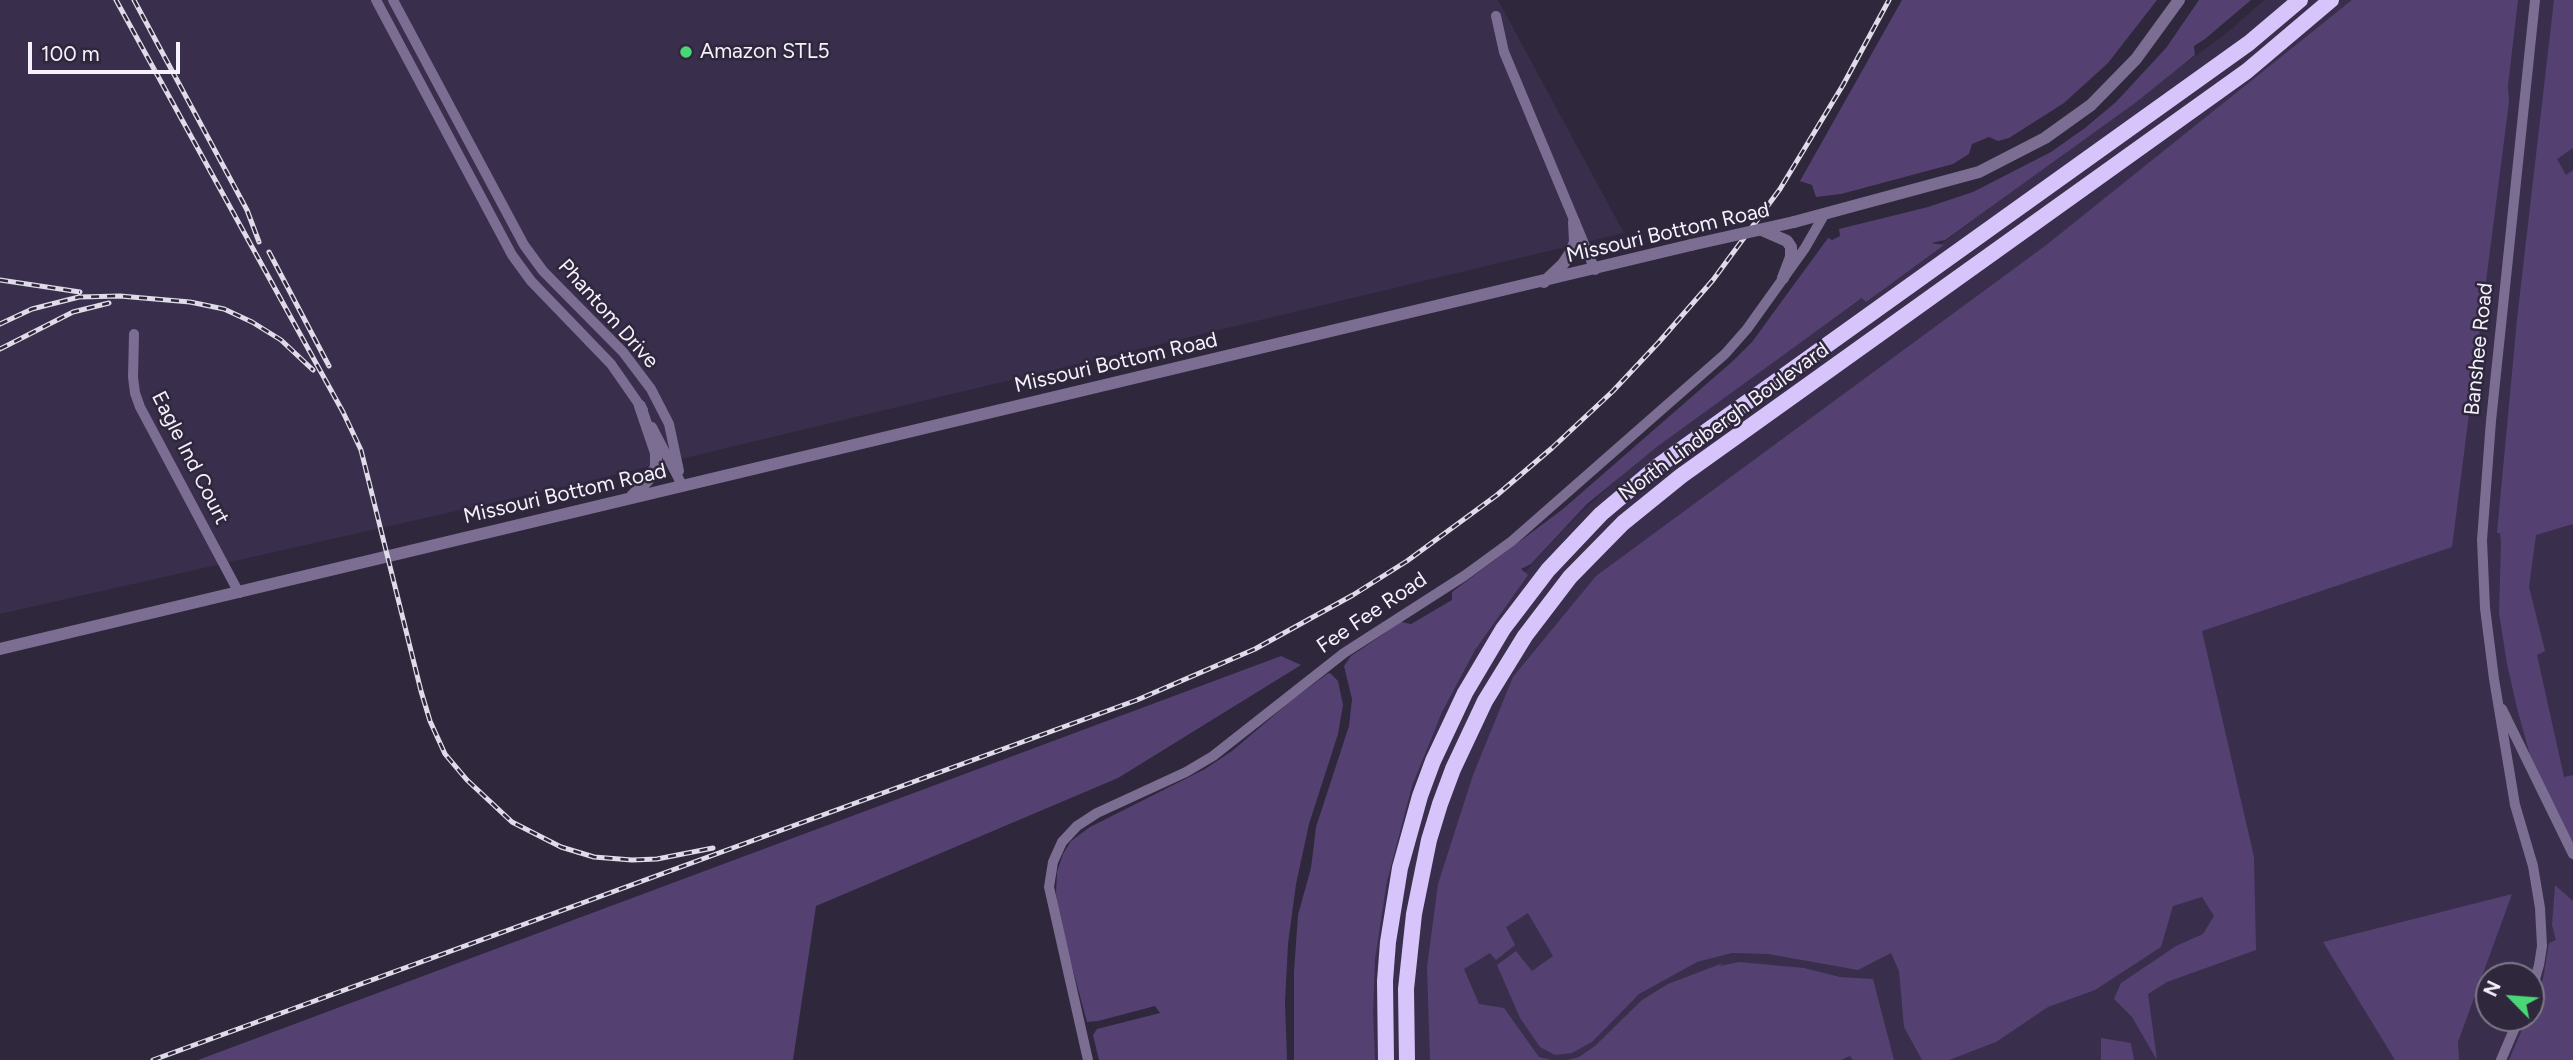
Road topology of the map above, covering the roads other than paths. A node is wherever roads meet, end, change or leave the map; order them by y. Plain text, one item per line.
1 (376, 0) edge
2 (393, 0) edge
3 (2179, 0) edge
4 (2300, 0) edge
5 (2331, 0) edge
6 (2535, 0) edge
7 (1496, 16) dead end
8 (1824, 215) junction
9 (1574, 222) junction
10 (1762, 230) junction
11 (1595, 270) junction
12 (1783, 278) junction
13 (1544, 282) junction
14 (134, 334) dead end
15 (640, 406) junction
16 (682, 485) junction
17 (630, 498) junction
18 (239, 593) junction
19 (0, 649) edge
20 (2499, 702) junction
21 (2573, 854) edge
22 (2539, 962) edge
23 (2513, 1032) edge
24 (1088, 1060) edge
25 (1386, 1060) edge
26 (1407, 1060) edge
27 (2501, 1060) edge

1 - 15 street, Phantom Drive
2 - 16 street, Phantom Drive
3 - 8 street, Missouri Bottom Road
4 - 25 highway, North Lindbergh Boulevard
5 - 26 highway, North Lindbergh Boulevard
6 - 20 street, Banshee Road
7 - 9 street
8 - 10 street, Missouri Bottom Road, bridge
8 - 12 street, Fee Fee Road
9 - 11 street
9 - 13 street
10 - 11 street, Missouri Bottom Road, bridge
10 - 12 street
11 - 13 street, Missouri Bottom Road
12 - 24 street, Fee Fee Road
13 - 16 street, Missouri Bottom Road
14 - 18 street, Eagle Ind Court
15 - 16 street, Phantom Drive
15 - 17 street
16 - 17 street, Missouri Bottom Road
17 - 18 street, Missouri Bottom Road
18 - 19 street, Missouri Bottom Road
20 - 21 street, Banshee Road
20 - 22 street, Banshee Road
23 - 27 street

